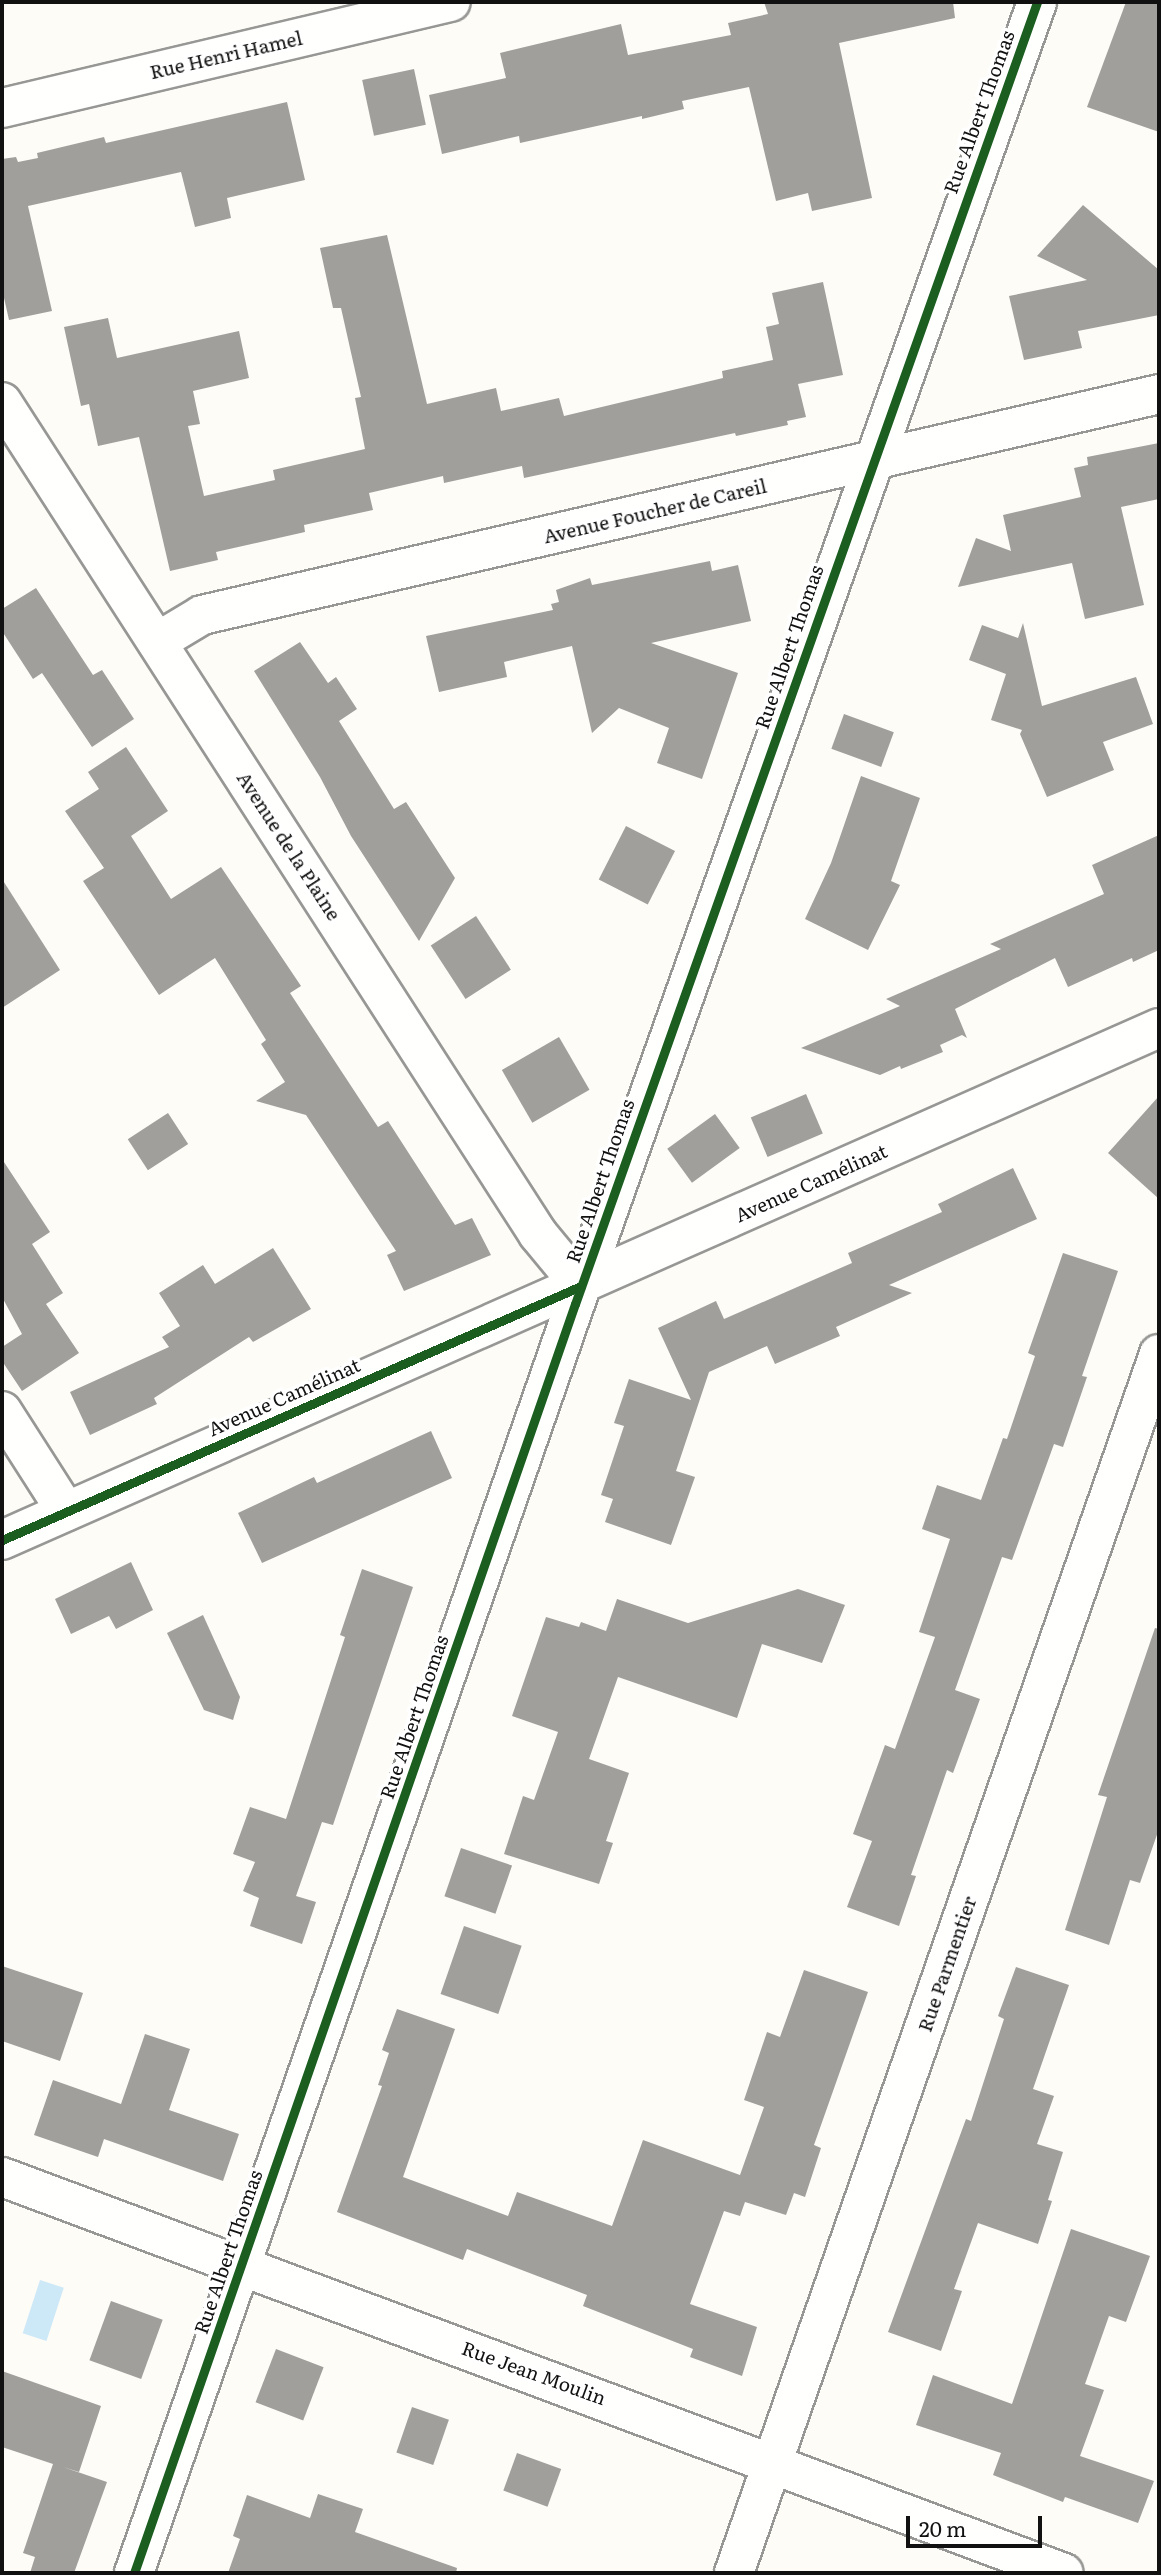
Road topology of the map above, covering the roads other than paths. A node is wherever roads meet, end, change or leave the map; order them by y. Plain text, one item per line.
1 (451, 2) edge
2 (1037, 2) edge
3 (2, 108) edge
4 (1159, 394) edge
5 (2, 402) edge
6 (874, 460) junction
7 (157, 642) junction
8 (1159, 1028) edge
9 (581, 1286) junction
10 (1159, 1354) edge
11 (2, 1411) edge
12 (66, 1511) junction
13 (2, 1540) edge
14 (2, 2177) edge
15 (242, 2265) junction
16 (773, 2463) junction
17 (134, 2573) edge
18 (734, 2573) edge
19 (1064, 2573) edge

1 - 3 street, Rue Henri Hamel
2 - 6 street, Rue Albert Thomas
4 - 6 street, Avenue Foucher de Careil
5 - 7 street, Avenue de la Plaine
6 - 7 street, Avenue Foucher de Careil
6 - 9 street, Rue Albert Thomas
7 - 9 street, Avenue de la Plaine
8 - 9 street, Avenue Camélinat
9 - 12 street, Avenue Camélinat
9 - 15 street, Rue Albert Thomas
10 - 16 street, Rue Parmentier
11 - 12 street
12 - 13 street, Avenue Camélinat
14 - 15 street, Rue Jean Moulin
15 - 16 street, Rue Jean Moulin
15 - 17 street, Rue Albert Thomas
16 - 18 street, Rue Parmentier
16 - 19 street, Rue Jean Moulin

